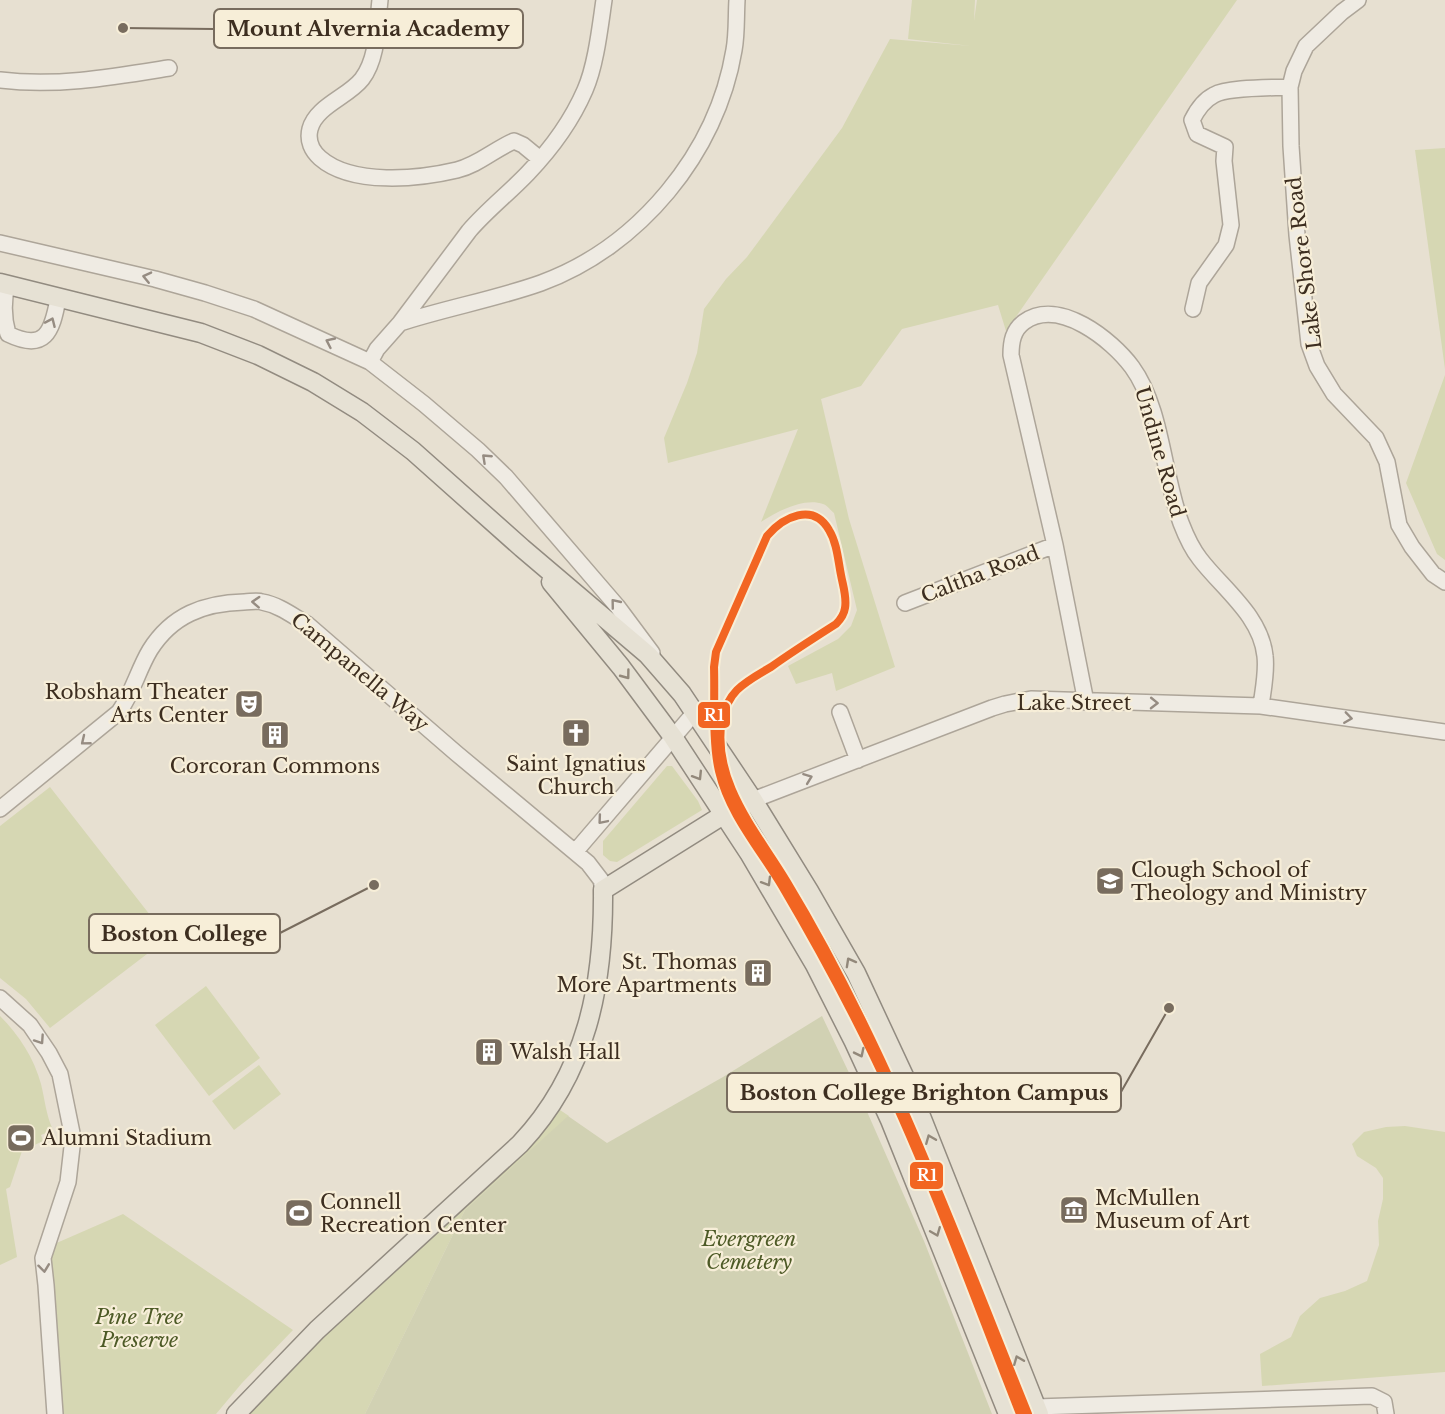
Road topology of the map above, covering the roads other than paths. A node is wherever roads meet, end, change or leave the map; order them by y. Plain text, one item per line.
1 (380, 0) edge
2 (604, 0) edge
3 (737, 0) edge
4 (1358, 0) edge
5 (169, 68) dead end
6 (0, 80) edge
7 (1290, 87) junction
8 (540, 159) junction
9 (0, 243) edge
10 (3, 284) edge
11 (58, 298) junction
12 (1193, 309) dead end
13 (400, 323) junction
14 (4, 337) edge
15 (370, 362) junction
16 (1055, 545) junction
17 (522, 548) junction
18 (1445, 582) edge
19 (905, 603) dead end
20 (675, 684) junction
21 (1086, 702) junction
22 (1261, 706) junction
23 (695, 712) junction
24 (840, 712) dead end
25 (1445, 732) edge
26 (673, 737) junction
27 (858, 760) junction
28 (753, 800) junction
29 (0, 808) edge
30 (723, 815) junction
31 (575, 852) junction
32 (603, 890) junction
33 (0, 998) edge
34 (1038, 1410) edge
35 (55, 1414) edge
36 (236, 1414) edge
37 (1008, 1414) edge
38 (1386, 1414) edge

1 - 8 street
2 - 8 street
3 - 13 street
4 - 7 street, Lake Shore Road
5 - 6 street
7 - 12 street
7 - 18 street, Lake Shore Road
8 - 13 street
15 -> 9 street
10 - 11 main road
10 - 14 street
14 -> 11 street
11 - 17 main road
13 - 15 street
20 -> 15 street
16 - 19 street, Caltha Road
16 - 21 street, Undine Road
16 - 22 street, Undine Road
17 - 20 main road
17 -> 26 main road
20 - 23 main road
21 -> 22 street, Lake Street
21 - 27 street, Lake Street
22 -> 25 street, Lake Street
23 - 26 street
23 - 28 main road
24 - 27 street
26 -> 30 main road
26 -> 31 street
28 -> 27 street, Lake Street
28 - 30 main road, Lake Street
34 -> 28 main road
31 -> 29 street, Campanella Way
30 - 32 main road, Lake Street
30 -> 37 main road
31 - 32 street, Campanella Way
32 - 36 main road
33 -> 35 street
34 - 38 street

